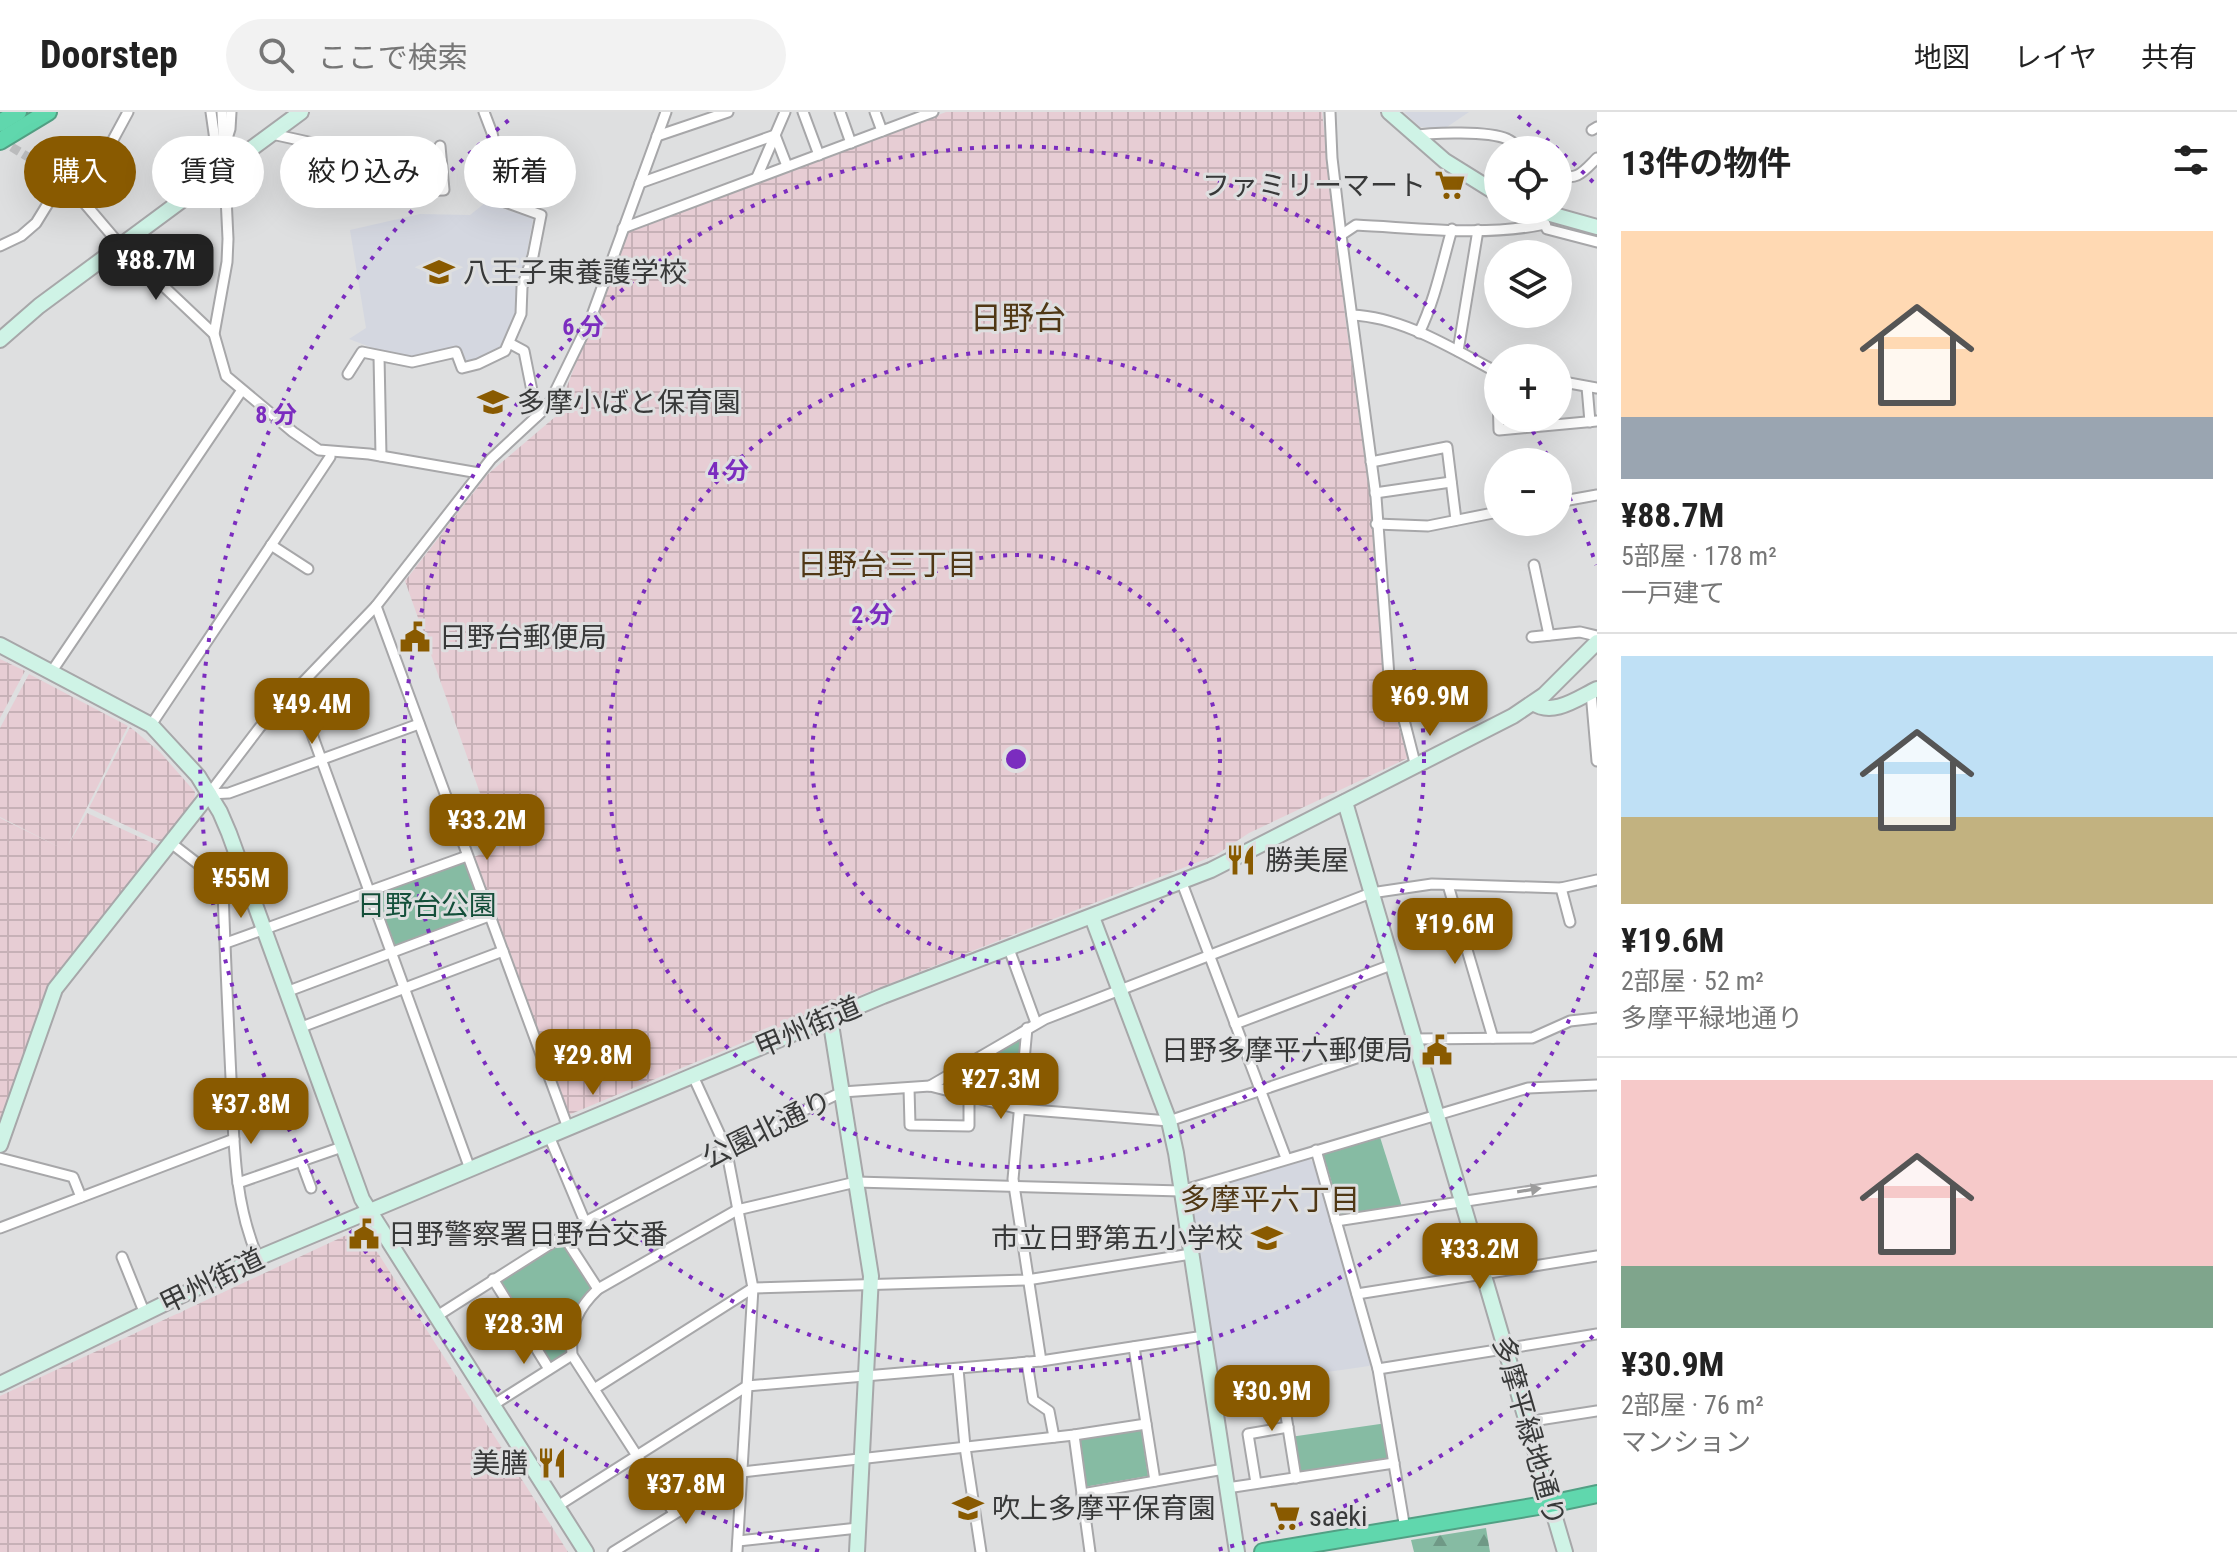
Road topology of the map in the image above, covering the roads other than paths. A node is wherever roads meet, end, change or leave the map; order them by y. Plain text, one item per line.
1 (18, 112) edge
2 (48, 112) edge
3 (128, 112) edge
4 (211, 112) edge
5 (222, 112) edge
6 (231, 112) edge
7 (301, 112) edge
8 (484, 112) edge
9 (666, 112) edge
10 (728, 112) edge
11 (785, 112) edge
12 (803, 112) edge
13 (840, 112) edge
14 (875, 112) edge
15 (933, 112) edge
16 (1330, 112) edge
17 (1389, 112) edge
18 (912, 116) edge
19 (0, 123) edge
20 (882, 131) junction
21 (272, 134) junction
22 (775, 135) junction
23 (115, 136) edge
24 (214, 136) edge
25 (222, 136) edge
26 (228, 136) edge
27 (281, 136) edge
28 (657, 136) junction
29 (1413, 136) junction
30 (1497, 136) edge
31 (264, 140) edge
32 (0, 141) edge
33 (851, 143) junction
34 (819, 155) junction
35 (1597, 158) edge
36 (787, 166) junction
37 (757, 177) junction
38 (1572, 178) edge
39 (640, 183) junction
40 (1484, 186) edge
41 (44, 208) edge
42 (89, 208) edge
43 (172, 208) edge
44 (226, 208) edge
45 (1572, 221) edge
46 (1522, 224) edge
47 (1546, 224) edge
48 (1597, 227) edge
49 (623, 228) junction
50 (1452, 229) junction
51 (1478, 230) junction
52 (1341, 235) junction
53 (1597, 242) edge
54 (0, 246) edge
55 (121, 246) junction
56 (1352, 315) junction
57 (1419, 333) junction
58 (214, 334) junction
59 (0, 340) edge
60 (509, 343) junction
61 (1458, 351) junction
62 (379, 356) junction
63 (1484, 365) edge
64 (348, 374) dead end
65 (1572, 383) edge
66 (1592, 387) edge
67 (242, 390) junction
68 (537, 416) junction
69 (1594, 421) edge
70 (1572, 423) edge
71 (330, 452) junction
72 (381, 456) junction
73 (1371, 462) junction
74 (479, 473) junction
75 (1451, 482) junction
76 (1375, 493) junction
77 (1597, 495) edge
78 (1572, 499) edge
79 (1484, 515) edge
80 (1456, 520) junction
81 (1376, 524) junction
82 (271, 545) junction
83 (1534, 565) dead end
84 (308, 569) dead end
85 (376, 606) junction
86 (1549, 635) junction
87 (1597, 636) edge
88 (1532, 637) dead end
89 (1597, 642) edge
90 (0, 645) edge
91 (52, 671) junction
92 (296, 690) junction
93 (1594, 690) edge
94 (1533, 703) junction
95 (419, 724) junction
96 (151, 725) junction
97 (321, 760) junction
98 (1597, 761) edge
99 (1416, 767) junction
100 (209, 794) junction
101 (1345, 802) junction
102 (171, 843) junction
103 (467, 856) junction
104 (1597, 880) edge
105 (1182, 883) junction
106 (1448, 885) junction
107 (1561, 888) junction
108 (369, 892) junction
109 (1371, 893) junction
110 (489, 916) junction
111 (1092, 917) junction
112 (1570, 922) dead end
113 (264, 931) junction
114 (226, 943) junction
115 (1009, 949) junction
116 (503, 951) junction
117 (391, 952) junction
118 (1210, 957) junction
119 (1391, 965) junction
120 (404, 988) junction
121 (1119, 990) junction
122 (286, 992) junction
123 (830, 1018) junction
124 (1597, 1018) edge
125 (1235, 1024) junction
126 (1032, 1026) junction
127 (299, 1028) junction
128 (1493, 1038) junction
129 (1413, 1039) junction
130 (693, 1076) junction
131 (1597, 1085) edge
132 (930, 1086) junction
133 (909, 1088) junction
134 (1260, 1090) junction
135 (842, 1092) junction
136 (969, 1096) junction
137 (1020, 1109) junction
138 (1435, 1115) junction
139 (1169, 1121) junction
140 (568, 1128) junction
141 (549, 1136) junction
142 (234, 1139) junction
143 (0, 1145) edge
144 (342, 1147) junction
145 (726, 1148) junction
146 (1316, 1150) junction
147 (0, 1158) edge
148 (1286, 1158) junction
149 (301, 1161) junction
150 (470, 1169) junction
151 (1597, 1181) edge
152 (856, 1182) junction
153 (238, 1183) junction
154 (1014, 1185) junction
155 (311, 1188) dead end
156 (1181, 1191) junction
157 (81, 1197) junction
158 (1462, 1201) junction
159 (737, 1210) junction
160 (370, 1211) junction
161 (1336, 1221) junction
162 (585, 1222) junction
163 (0, 1228) edge
164 (563, 1235) junction
165 (1191, 1254) junction
166 (1597, 1256) edge
167 (122, 1257) dead end
168 (258, 1258) junction
169 (1483, 1274) junction
170 (493, 1279) junction
171 (1027, 1280) junction
172 (871, 1284) junction
173 (753, 1288) junction
174 (598, 1289) junction
175 (1357, 1294) junction
176 (145, 1314) junction
177 (437, 1316) junction
178 (1597, 1334) edge
179 (1204, 1336) junction
180 (1134, 1347) junction
181 (1505, 1348) junction
182 (572, 1355) junction
183 (1041, 1361) junction
184 (1027, 1362) junction
185 (549, 1369) junction
186 (958, 1369) junction
187 (1378, 1369) junction
188 (867, 1377) junction
189 (0, 1384) edge
190 (747, 1386) junction
191 (594, 1389) junction
192 (1213, 1393) junction
193 (493, 1405) junction
194 (1597, 1411) edge
195 (1526, 1422) junction
196 (1146, 1424) junction
197 (1288, 1427) junction
198 (1074, 1435) junction
199 (1054, 1437) junction
200 (965, 1447) junction
201 (636, 1456) junction
202 (862, 1458) junction
203 (1394, 1463) junction
204 (1224, 1469) junction
205 (742, 1472) junction
206 (1296, 1478) junction
207 (1155, 1481) junction
208 (1256, 1483) junction
209 (1227, 1488) junction
210 (1082, 1494) junction
211 (1597, 1497) edge
212 (1550, 1504) junction
213 (556, 1507) junction
214 (674, 1513) junction
215 (858, 1528) junction
216 (1405, 1529) junction
217 (737, 1547) edge
218 (586, 1552) edge
219 (613, 1552) edge
220 (857, 1552) edge
221 (981, 1552) edge
222 (1090, 1552) edge
223 (1237, 1552) edge
224 (1263, 1552) edge
225 (1565, 1552) edge

1 - 19 highway
2 - 32 highway
3 - 23 street
4 - 24 street
5 - 25 street
6 - 26 street
7 - 21 street
8 - 60 street
9 - 28 street
10 - 28 street
11 - 22 street
12 - 34 street
13 - 33 street
14 - 20 street
15 - 18 street
16 - 52 street
17 - 29 street
18 - 20 street
20 - 33 street
21 - 27 street
21 - 31 street
22 - 36 street
22 - 37 street
22 - 39 street
28 - 39 street
29 - 30 street
29 - 40 street
33 - 34 street
34 - 36 street
35 - 38 street
36 - 37 street
37 - 49 street
39 - 49 street
41 - 54 street
42 - 55 street
43 - 55 street
44 - 58 street
45 - 48 street
46 - 51 street
47 - 53 street
49 - 68 street
50 - 51 street
50 - 52 street
50 - 57 street
51 - 61 street
52 - 56 street
55 - 58 street
55 - 59 street
56 - 57 street
56 - 73 street
57 - 61 street
58 - 67 street
60 - 62 street
60 - 68 street
61 - 63 street
62 - 64 street
62 - 72 street
65 - 66 street
66 - 69 street
67 - 71 street
67 - 91 street
68 - 74 street
69 - 70 street
71 - 72 street
71 - 82 street
72 - 74 street
73 - 75 street
73 - 76 street
74 - 85 street
75 - 76 street
75 - 80 street
76 - 81 street
77 - 78 street
79 - 80 street
80 - 81 street
81 - 99 street
82 - 84 street
82 - 96 street
83 - 86 street
85 - 92 street
85 - 95 street
86 - 87 street
86 - 88 street
89 - 94 street, 甲州街道
90 - 91 street
91 - 96 street
92 - 97 street
92 - 100 street
93 - 94 street
93 - 98 street
94 - 99 street, 甲州街道
95 - 97 street
95 - 103 street
96 - 100 street
97 - 100 street
97 - 108 street
99 - 101 street, 甲州街道
100 - 102 street
100 - 113 street
101 - 105 street, 甲州街道
101 - 109 street, 多摩平緑地通り
102 - 114 street
102 - 143 street
103 - 108 street
103 - 110 street
104 - 107 street
105 - 111 street, 甲州街道
105 - 118 street
106 - 107 street
106 - 109 street
106 - 128 street
107 - 112 street
108 - 113 street
108 - 117 street
109 - 118 street
109 - 119 street, 多摩平緑地通り
110 - 116 street
110 - 117 street
111 - 115 street, 甲州街道
111 - 121 street
113 - 114 street
113 - 122 street
114 - 142 street
115 - 123 street, 甲州街道
115 - 126 street
116 - 120 street
116 - 140 street
117 - 120 street
117 - 122 street
118 - 121 street
118 - 125 street
119 - 125 street
119 - 129 street, 多摩平緑地通り
120 - 127 street
120 - 150 street
121 - 126 street
121 - 139 street
122 - 127 street
123 - 130 street, 甲州街道
123 - 135 street
124 - 128 street, 公園北通り
125 - 134 street
126 - 132 street
126 - 137 street
127 - 144 street
128 - 129 street, 公園北通り
129 - 134 street, 公園北通り
129 - 138 street, 多摩平緑地通り
130 - 140 street, 甲州街道
130 - 145 street
131 - 138 street
132 - 133 street, 公園北通り
132 - 136 street, 公園北通り
133 - 135 street, 公園北通り
133 - 136 street
134 - 139 street, 公園北通り
134 - 148 street
135 - 145 street, 公園北通り
135 - 152 street
136 - 137 street, 公園北通り
137 - 139 street, 公園北通り
137 - 154 street
138 - 146 street
138 - 158 street, 多摩平緑地通り
139 - 156 street
140 - 141 street, 甲州街道
141 - 150 street, 甲州街道
141 - 162 street
142 - 153 street
142 - 157 street
144 - 149 street
144 - 160 street
145 - 159 street
145 - 162 street, 公園北通り
146 - 148 street
146 - 161 street
147 - 157 street
148 - 156 street
149 - 153 street
149 - 155 street
150 - 160 street, 甲州街道
158 -> 151 street
152 - 154 street
152 - 159 street
152 - 172 street
153 - 168 street
154 - 156 street
154 - 171 street
156 - 165 street
157 - 163 street
158 - 161 street
158 - 169 street, 多摩平緑地通り
159 - 173 street
159 - 174 street
160 - 168 street, 甲州街道
160 - 177 street
161 - 175 street
162 - 164 street, 公園北通り
164 - 170 street, 公園北通り
164 - 174 street
165 - 171 street
165 - 179 street
166 - 169 street
167 - 176 street
168 - 176 street, 甲州街道
169 - 175 street
169 - 181 street, 多摩平緑地通り
170 - 177 street, 公園北通り
170 - 185 street
171 - 172 street
171 - 183 street
172 - 173 street
172 - 188 street
173 - 190 street
173 - 191 street
174 - 182 street
175 - 187 street
176 - 189 street, 甲州街道
177 - 193 street
178 - 181 street
179 - 180 street
179 - 192 street
180 - 183 street
180 - 196 street
181 - 187 street
181 - 195 street, 多摩平緑地通り
182 - 185 street
182 - 191 street
183 - 184 street
184 - 186 street
184 - 199 street
185 - 193 street
186 - 188 street
186 - 200 street
187 - 203 street
188 - 190 street
188 - 202 street
190 - 201 street
190 - 205 street
191 - 201 street
192 - 197 street
192 - 204 street
193 - 213 street
194 - 195 street
195 - 212 street, 多摩平緑地通り
196 - 198 street
196 - 207 street
197 - 206 street
197 - 208 street
198 - 199 street
198 - 210 street
199 - 200 street
200 - 202 street
200 - 221 street
201 - 213 street
201 - 214 street
202 - 205 street
202 - 215 street
203 - 206 street
203 - 216 street
204 - 207 street
204 - 209 street
205 - 214 street
205 - 217 street
206 - 208 street
207 - 210 street
208 - 209 street
209 - 223 street
210 - 222 street
211 - 212 highway
212 - 216 highway
212 - 225 street, 多摩平緑地通り
213 - 218 street
214 - 219 street
215 - 217 street
215 - 220 street
216 - 224 highway

